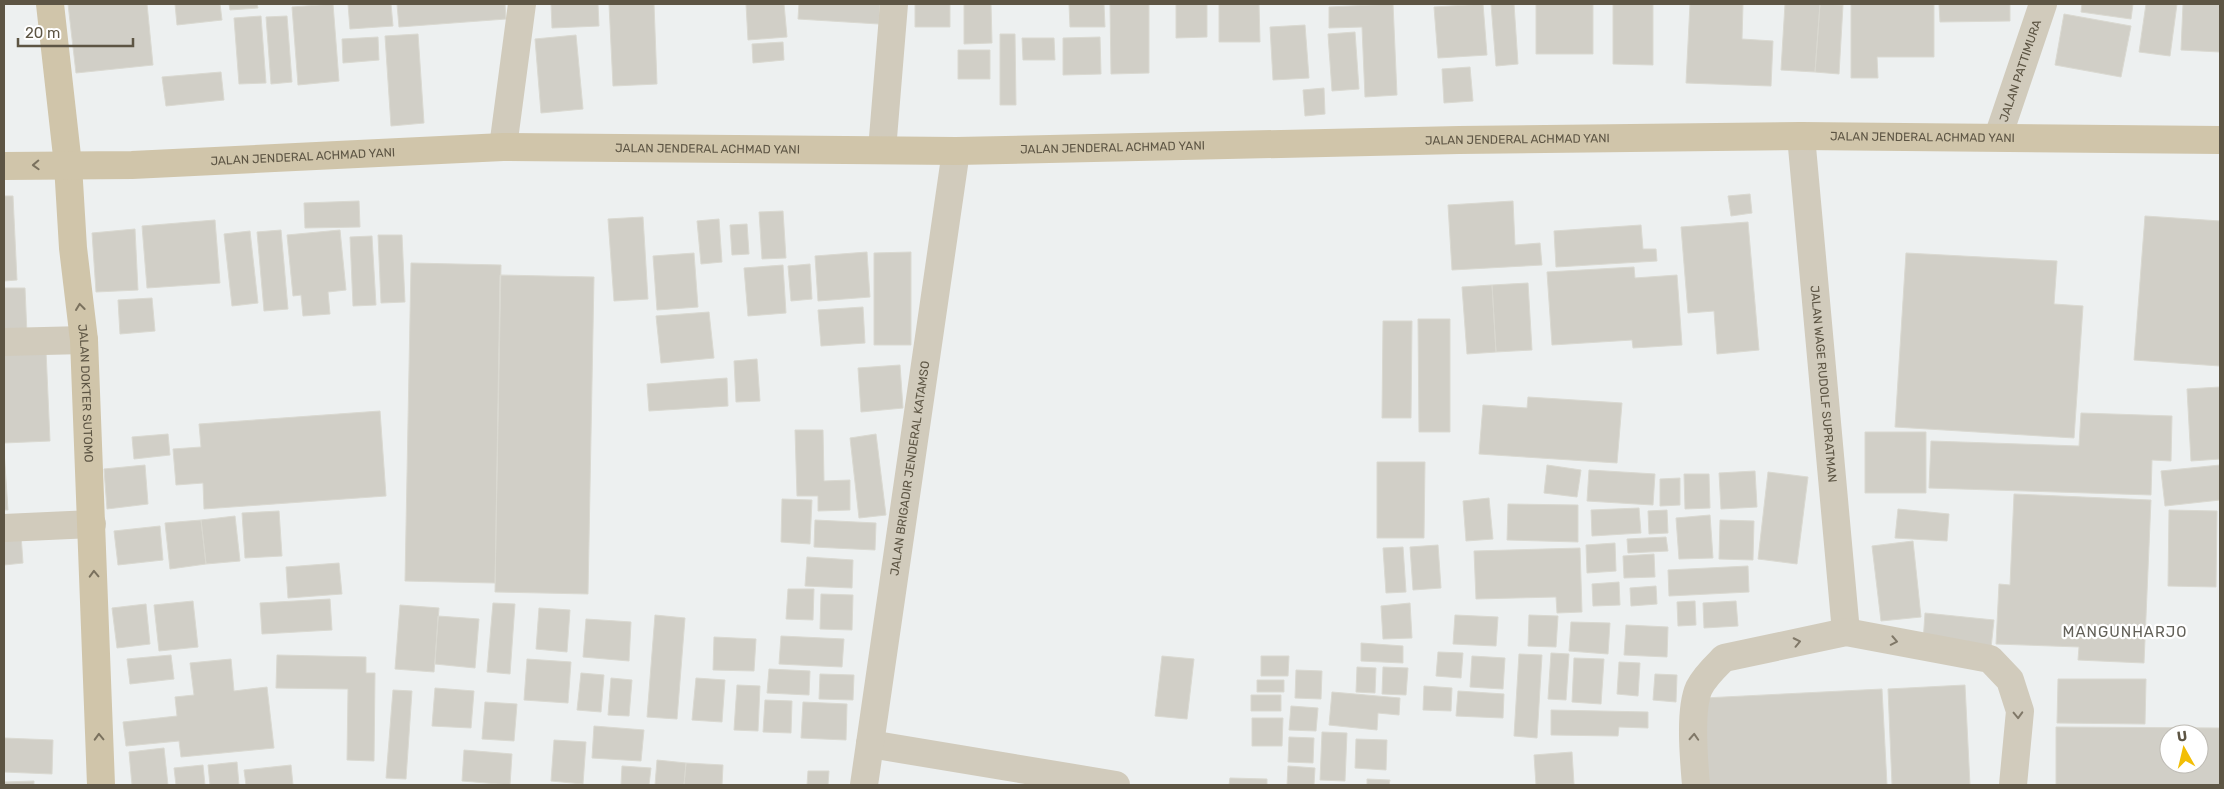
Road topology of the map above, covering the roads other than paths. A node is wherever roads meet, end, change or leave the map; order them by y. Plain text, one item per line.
1 (50, 4) edge
2 (522, 4) edge
3 (894, 4) edge
4 (2044, 4) edge
5 (1801, 136) junction
6 (1998, 138) junction
7 (2220, 140) edge
8 (503, 147) junction
9 (882, 150) junction
10 (956, 151) junction
11 (68, 165) junction
12 (4, 166) edge
13 (84, 340) junction
14 (4, 342) edge
15 (92, 524) junction
16 (4, 528) edge
17 (1846, 632) junction
18 (870, 744) junction
19 (101, 785) edge
20 (864, 785) edge
21 (1116, 785) edge
22 (1696, 785) edge
23 (2013, 785) edge

1 - 11 main road, JALAN DOKTER SUTOMO
2 - 8 street
3 - 9 street
4 - 6 street, JALAN PATTIMURA
5 - 6 main road, JALAN JENDERAL ACHMAD YANI
5 - 10 main road, JALAN JENDERAL ACHMAD YANI
5 - 17 street, JALAN WAGE RUDOLF SUPRATMAN
6 - 7 main road, JALAN JENDERAL ACHMAD YANI
8 - 9 main road, JALAN JENDERAL ACHMAD YANI
8 - 11 main road, JALAN JENDERAL ACHMAD YANI
9 - 10 main road, JALAN JENDERAL ACHMAD YANI
10 - 18 street, JALAN BRIGADIR JENDERAL KATAMSO
11 -> 12 main road, JALAN JENDERAL ACHMAD YANI
13 -> 11 main road, JALAN DOKTER SUTOMO
13 - 14 street
13 - 15 main road, JALAN DOKTER SUTOMO
15 - 16 street
19 -> 15 main road, JALAN DOKTER SUTOMO
22 -> 17 street
17 -> 23 street
18 - 20 street, JALAN BRIGADIR JENDERAL KATAMSO
18 - 21 street

